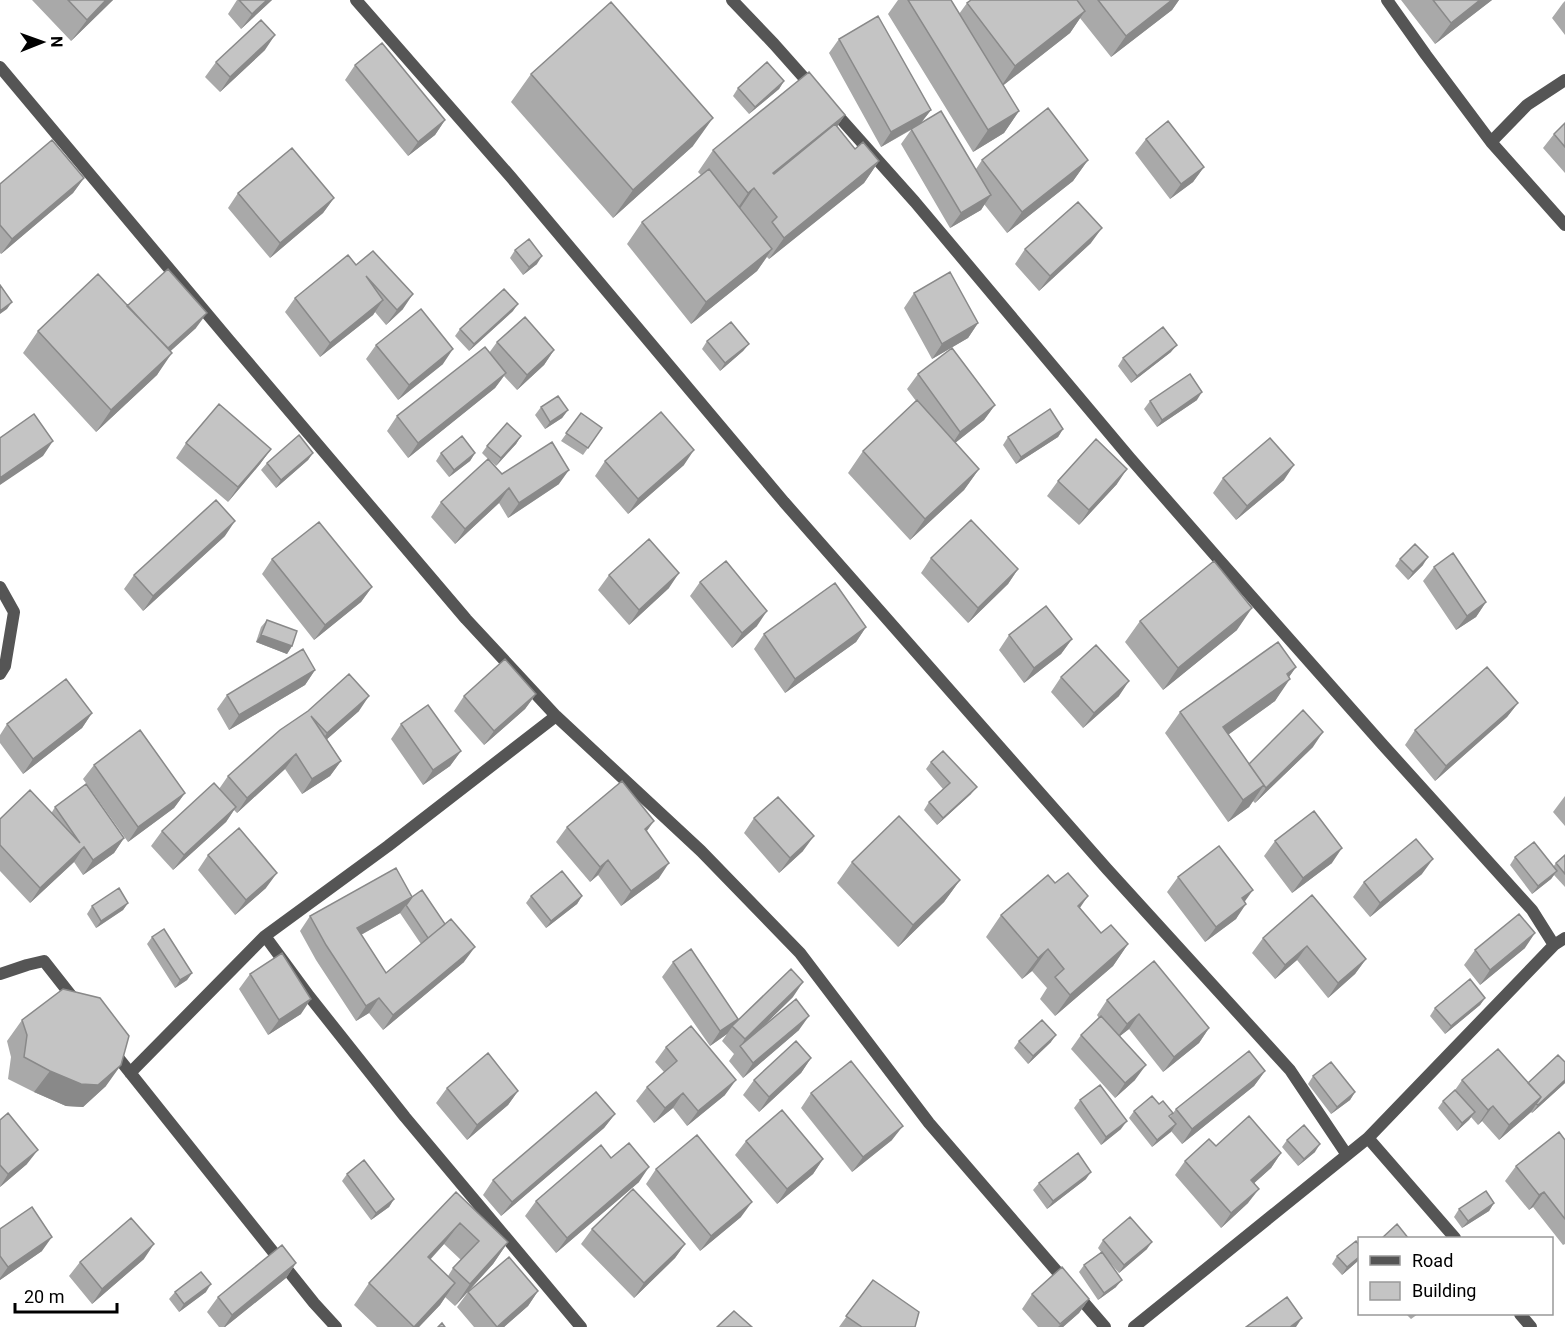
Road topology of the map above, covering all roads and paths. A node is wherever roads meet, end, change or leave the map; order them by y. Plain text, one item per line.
1 (356, 0) edge
2 (732, 0) edge
3 (1388, 0) edge
4 (0, 67) edge
5 (1565, 80) edge
6 (1491, 142) junction
7 (1565, 225) edge
8 (0, 587) edge
9 (0, 674) edge
10 (556, 716) junction
11 (265, 936) junction
12 (1565, 938) edge
13 (1554, 945) junction
14 (0, 973) edge
15 (82, 1009) edge
16 (105, 1041) edge
17 (130, 1072) junction
18 (1368, 1138) junction
19 (1347, 1155) junction
20 (1453, 1237) edge
21 (1521, 1315) edge
22 (336, 1327) edge
23 (581, 1327) edge
24 (1105, 1327) edge
25 (1134, 1327) edge
26 (1531, 1327) edge

1 - 19 street
2 - 13 street
3 - 6 street
4 - 10 street
5 - 6 street
6 - 7 street
8 - 9 street
10 - 11 street
10 - 24 street
11 - 17 street
11 - 23 street
12 - 13 street
13 - 18 street
14 - 15 street
16 - 17 street
17 - 22 street
18 - 19 street
18 - 20 street
19 - 25 street
21 - 26 street

